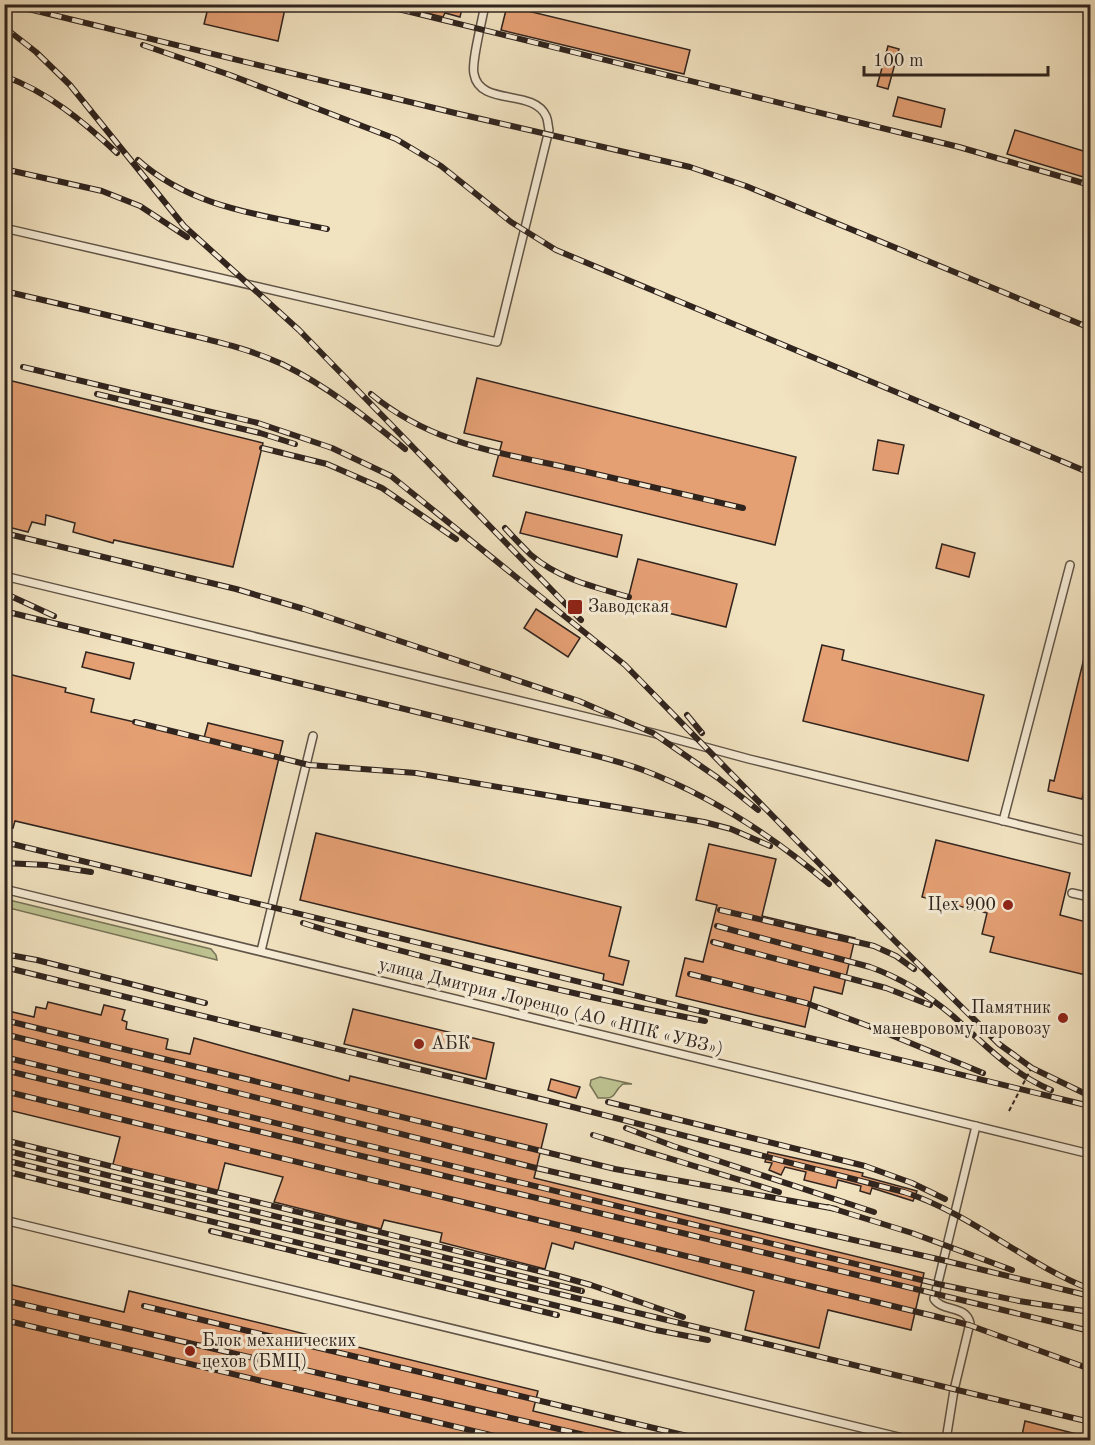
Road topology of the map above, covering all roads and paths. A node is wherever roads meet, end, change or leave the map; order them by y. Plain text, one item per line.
1 (485, 4) edge
2 (4, 228) edge
3 (1070, 565) dead end
4 (4, 576) edge
5 (312, 736) dead end
6 (1003, 821) junction
7 (1090, 842) edge
8 (4, 888) edge
9 (1072, 892) dead end
10 (1090, 897) edge
11 (261, 951) junction
12 (1034, 1065) dead end
13 (1010, 1111) dead end
14 (976, 1126) junction
15 (1090, 1154) edge
16 (4, 1220) edge
17 (911, 1440) edge
18 (946, 1440) edge

1 - 2 lane
3 - 6 lane
4 - 6 lane
5 - 11 lane
6 - 7 lane
8 - 11 lane, улица Дмитрия Лоренцо (АО «НПК «УВЗ»)
9 - 10 lane
11 - 14 lane, улица Дмитрия Лоренцо (АО «НПК «УВЗ»)
12 - 13 path
14 - 15 lane, улица Дмитрия Лоренцо (АО «НПК «УВЗ»)
14 - 18 lane
16 - 17 lane

